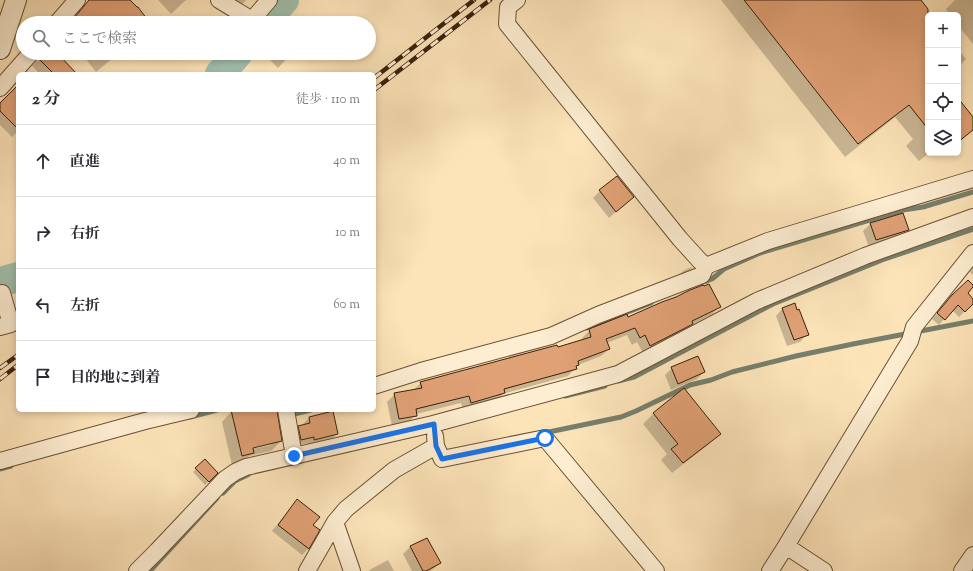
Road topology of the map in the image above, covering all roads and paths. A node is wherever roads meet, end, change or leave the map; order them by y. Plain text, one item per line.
1 (16, 0) edge
2 (77, 0) edge
3 (219, 0) edge
4 (269, 0) edge
5 (517, 0) edge
6 (63, 16) edge
7 (245, 16) edge
8 (255, 16) edge
9 (0, 49) edge
10 (25, 60) edge
11 (0, 88) edge
12 (973, 179) edge
13 (973, 217) edge
14 (973, 253) edge
15 (706, 266) junction
16 (2, 293) dead end
17 (0, 327) edge
18 (376, 385) edge
19 (183, 412) edge
20 (286, 412) edge
21 (435, 433) junction
22 (294, 456) junction
23 (0, 461) edge
24 (335, 522) junction
25 (786, 546) junction
26 (973, 555) edge
27 (137, 571) edge
28 (307, 571) edge
29 (352, 571) edge
30 (656, 571) edge
31 (770, 571) edge
32 (824, 571) edge
33 (962, 571) edge

1 - 9 street
2 - 6 street
3 - 7 street
4 - 8 street
5 - 15 street
10 - 11 street
12 - 15 street
13 - 21 street
14 - 25 street
15 - 18 street
16 - 17 street
19 - 23 street
20 - 22 street
21 - 22 street
21 - 24 street
21 - 30 street
22 - 27 street
24 - 28 street
24 - 29 street
25 - 31 street
25 - 32 street
26 - 33 street

